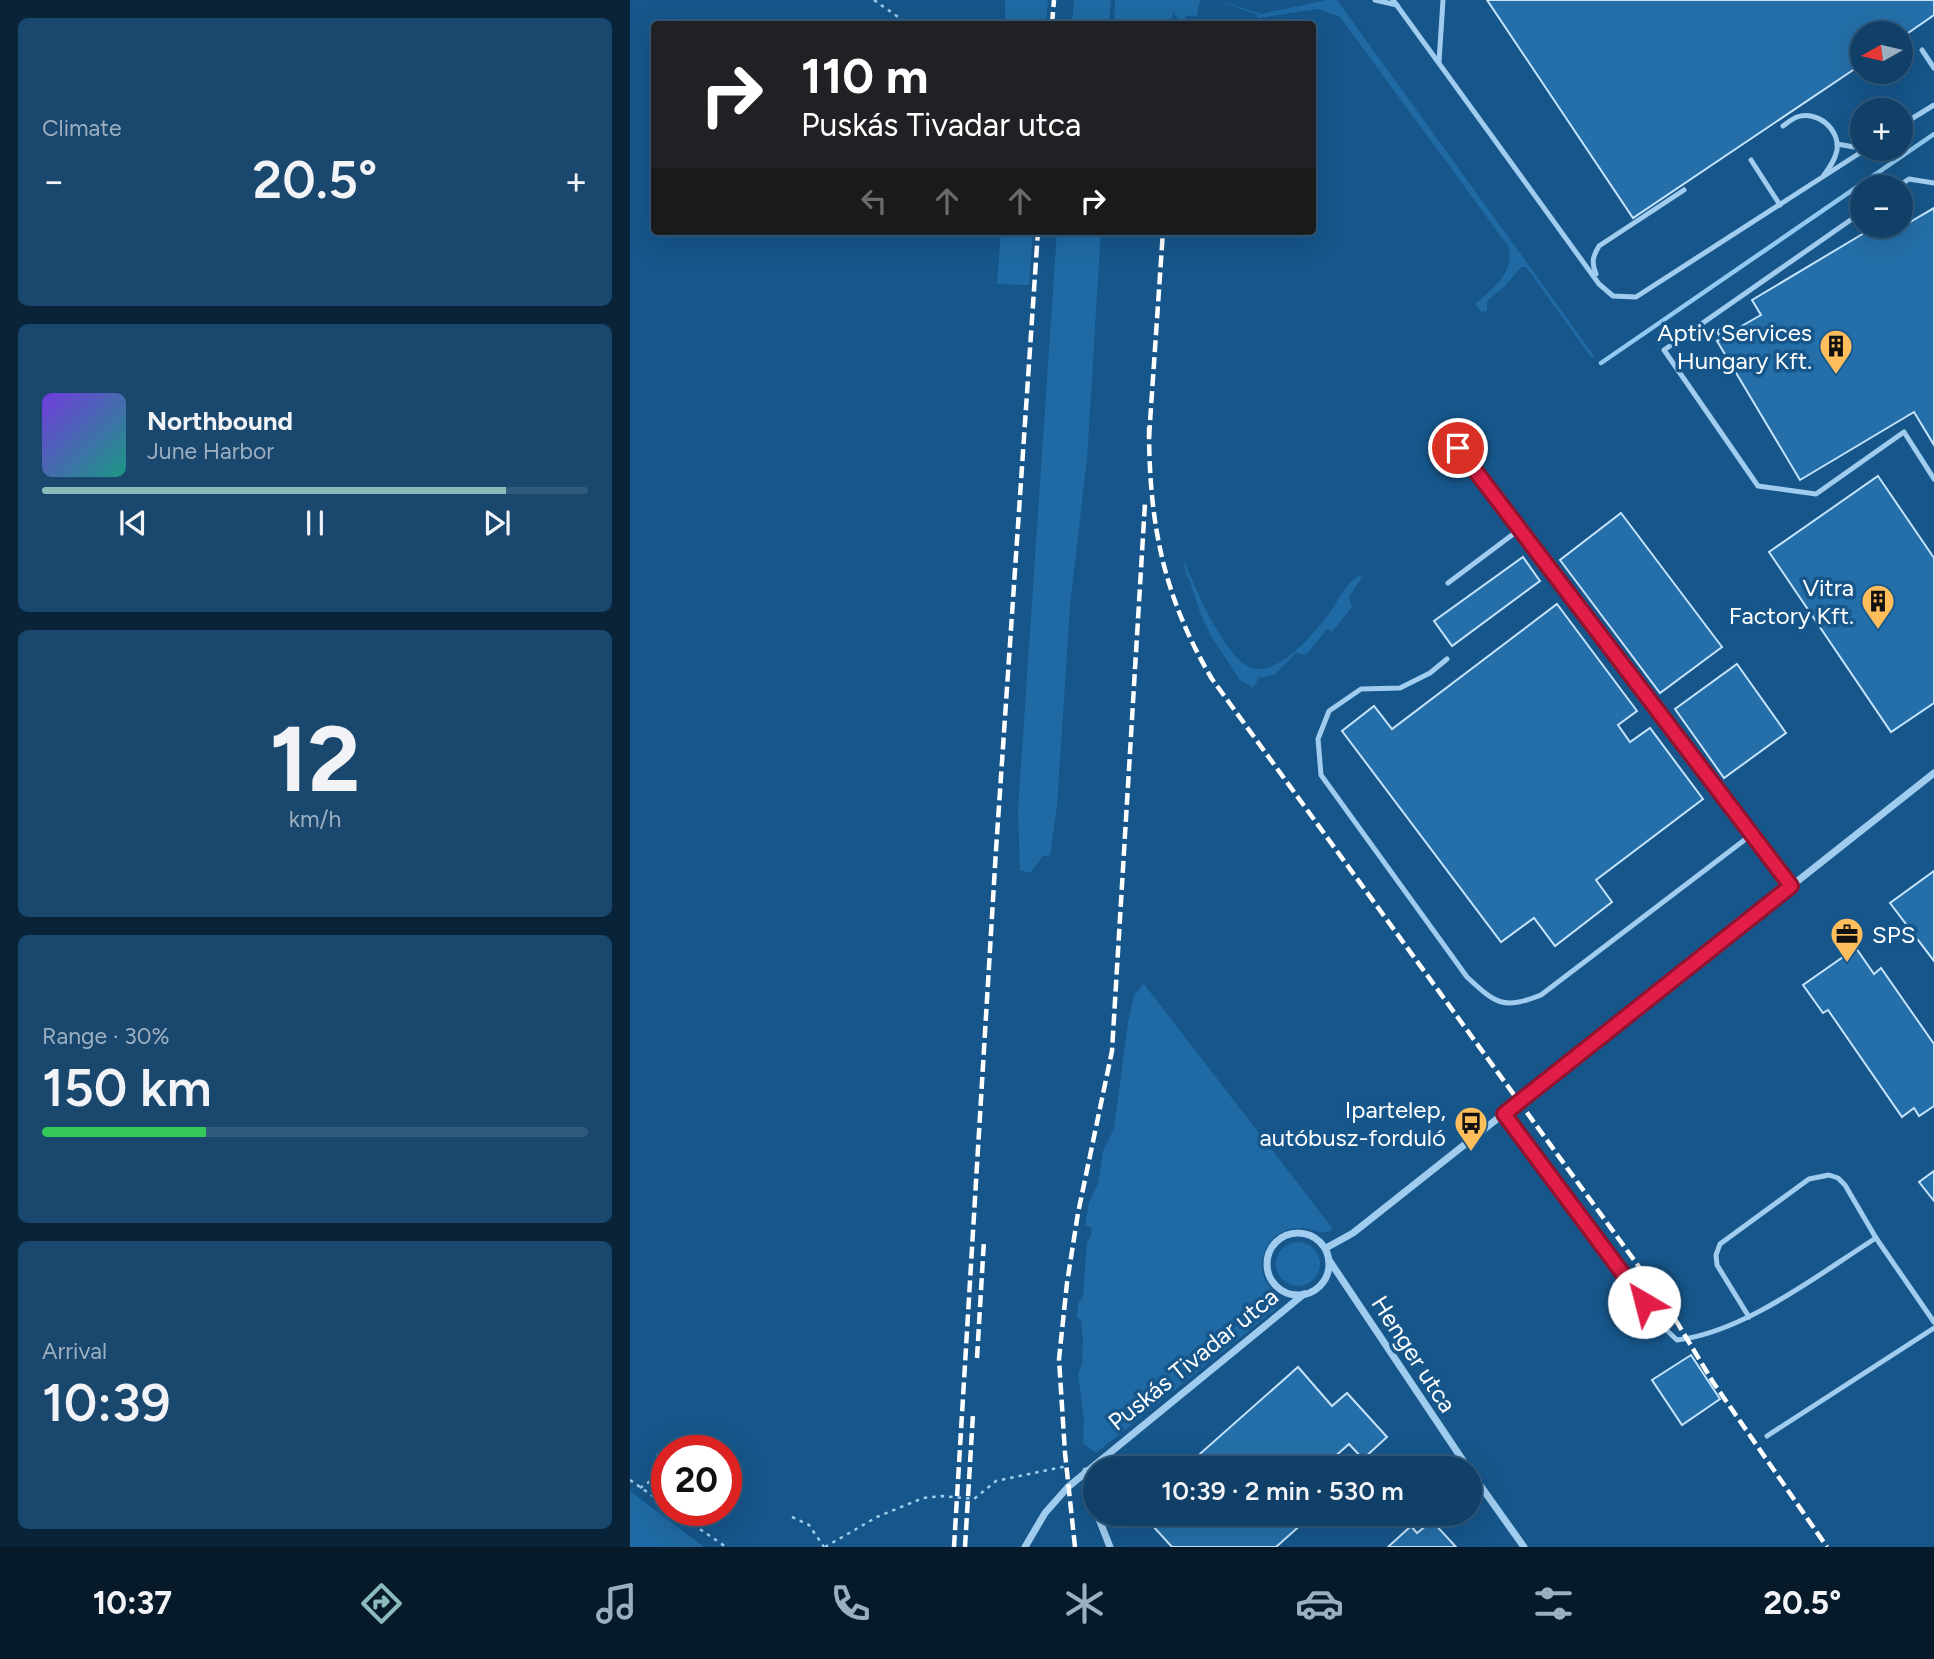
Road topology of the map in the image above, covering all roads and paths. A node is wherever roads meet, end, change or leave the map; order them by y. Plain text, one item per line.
1 (874, 0) edge
2 (1376, 0) edge
3 (1443, 0) edge
4 (1395, 3) edge
5 (904, 21) edge
6 (1922, 50) dead end
7 (1439, 62) junction
8 (1934, 68) edge
9 (1934, 105) edge
10 (1913, 119) edge
11 (1783, 126) dead end
12 (1837, 144) junction
13 (1850, 146) edge
14 (1850, 159) edge
15 (1751, 160) dead end
16 (1822, 177) junction
17 (1913, 179) edge
18 (1934, 183) edge
19 (1684, 190) dead end
20 (1780, 205) junction
21 (1850, 220) edge
22 (1599, 284) junction
23 (1443, 428) dead end
24 (1934, 479) edge
25 (1520, 529) junction
26 (1447, 583) dead end
27 (1447, 659) dead end
28 (1934, 773) edge
29 (1751, 835) junction
30 (1791, 886) junction
31 (1504, 1114) junction
32 (1877, 1238) junction
33 (1326, 1248) junction
34 (1329, 1260) junction
35 (1304, 1294) junction
36 (1749, 1317) junction
37 (1934, 1322) edge
38 (1934, 1328) edge
39 (1767, 1436) dead end
40 (1104, 1456) edge
41 (1460, 1456) edge
42 (1067, 1466) dead end
43 (1083, 1474) edge
44 (630, 1480) edge
45 (651, 1481) edge
46 (640, 1488) junction
47 (1482, 1488) edge
48 (651, 1495) edge
49 (792, 1517) dead end
50 (695, 1526) edge
51 (1102, 1526) edge
52 (726, 1547) edge
53 (824, 1547) edge
54 (1025, 1547) edge
55 (1110, 1547) edge
56 (1524, 1547) edge

1 - 5 path
2 - 4 lane
3 - 7 lane
4 - 7 lane
6 - 8 lane
7 - 22 lane
9 - 10 lane
11 - 12 lane
12 - 13 lane
12 - 16 lane
14 - 16 lane
15 - 20 lane
16 - 20 lane
17 - 18 lane
19 - 22 lane
20 - 22 lane
21 - 24 lane
23 - 25 lane
25 - 26 lane
25 - 29 lane
27 - 29 lane
28 - 30 street
29 - 30 lane
30 - 31 street
31 - 33 street
31 - 36 lane
32 - 36 lane
32 - 36 lane
32 - 37 lane
33 - 34 street
33 - 35 street, Puskás Tivadar utca
34 - 35 street, Puskás Tivadar utca
34 - 41 street, Henger utca
35 - 40 street, Puskás Tivadar utca
38 - 39 lane
42 - 53 path
43 - 54 street, Puskás Tivadar utca
44 - 46 path
45 - 46 path
46 - 48 path
47 - 56 street, Henger utca
49 - 53 path
50 - 52 path
51 - 55 street

